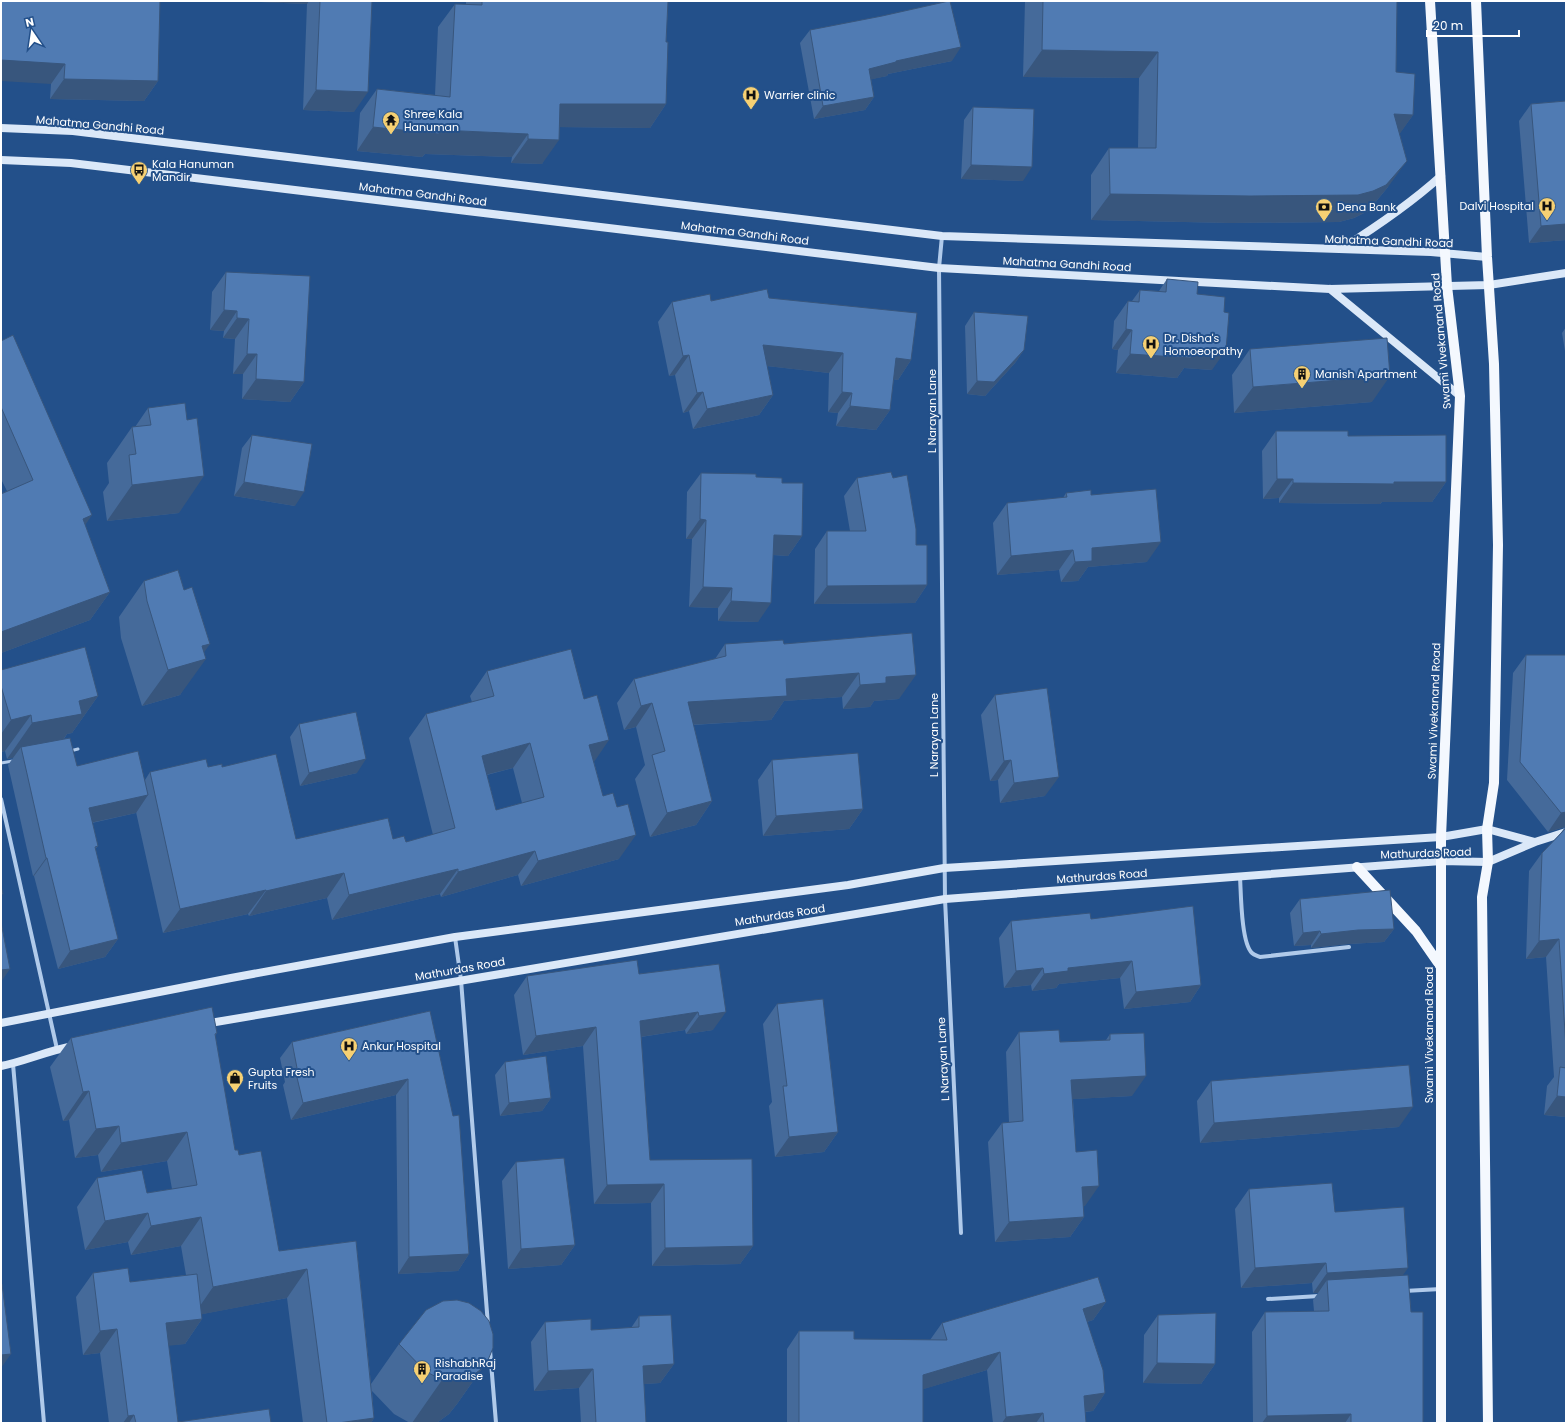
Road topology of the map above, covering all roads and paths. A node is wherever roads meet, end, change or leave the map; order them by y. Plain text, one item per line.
1 (1430, 1) edge
2 (1476, 1) edge
3 (1, 128) edge
4 (1, 160) edge
5 (1441, 176) junction
6 (942, 236) junction
7 (1340, 250) junction
8 (1446, 253) junction
9 (1487, 256) junction
10 (939, 268) junction
11 (1566, 273) edge
12 (1489, 285) junction
13 (1447, 286) junction
14 (1330, 289) junction
15 (1460, 396) junction
16 (78, 749) edge
17 (63, 752) edge
18 (16, 760) edge
19 (1, 763) edge
20 (1, 800) edge
21 (1487, 829) junction
22 (1566, 832) edge
23 (1441, 837) junction
24 (1535, 842) junction
25 (1441, 861) junction
26 (1488, 862) junction
27 (1357, 867) junction
28 (944, 868) junction
29 (1240, 876) junction
30 (944, 899) junction
31 (455, 937) junction
32 (1349, 947) edge
33 (1441, 967) junction
34 (461, 980) junction
35 (48, 1013) junction
36 (1, 1023) edge
37 (197, 1025) edge
38 (80, 1045) edge
39 (57, 1049) junction
40 (14, 1064) junction
41 (1, 1066) edge
42 (961, 1233) dead end
43 (1441, 1289) junction
44 (1399, 1291) edge
45 (1322, 1296) dead end
46 (1268, 1300) dead end
47 (489, 1328) edge
48 (490, 1344) edge
49 (44, 1423) edge
50 (496, 1423) edge
51 (1441, 1423) edge
52 (1488, 1423) edge

1 - 5 main road, Swami Vivekanand Road
2 - 9 main road
3 - 6 main road, Mahatma Gandhi Road
4 - 10 main road, Mahatma Gandhi Road
5 - 7 main road
5 - 8 main road, Swami Vivekanand Road
6 - 7 main road, Mahatma Gandhi Road
6 - 10 street, L Narayan Lane
7 - 8 main road, Mahatma Gandhi Road
8 - 9 main road, Mahatma Gandhi Road
8 - 13 main road, Swami Vivekanand Road
9 - 12 main road
10 - 14 main road, Mahatma Gandhi Road
10 - 28 street, L Narayan Lane
11 - 12 main road, Mahatma Gandhi Road
12 - 13 main road, Mahatma Gandhi Road
12 - 21 main road
13 - 14 main road, Mahatma Gandhi Road
13 - 15 main road, Swami Vivekanand Road
14 - 15 main road
15 - 23 main road, Swami Vivekanand Road
16 - 17 lane
18 - 19 lane
20 - 35 street
21 - 23 main road
21 - 24 main road
21 - 26 main road
22 - 24 main road, Mathurdas Road
23 - 25 main road, Swami Vivekanand Road
23 - 28 main road
24 - 26 main road, Mathurdas Road
25 - 26 main road, Mathurdas Road
25 - 27 main road, Mathurdas Road
25 - 33 main road, Swami Vivekanand Road
26 - 52 main road
27 - 29 main road, Mathurdas Road
27 - 33 main road
28 - 30 street, L Narayan Lane
28 - 31 main road
29 - 30 main road, Mathurdas Road
29 - 32 street
30 - 34 main road, Mathurdas Road
30 - 42 street, L Narayan Lane
31 - 34 street
31 - 35 main road
33 - 43 main road, Swami Vivekanand Road
34 - 37 main road, Mathurdas Road
34 - 47 street
35 - 36 main road
35 - 39 street
38 - 39 main road
39 - 40 main road
40 - 41 main road
40 - 49 street
43 - 44 street
43 - 51 main road, Swami Vivekanand Road
45 - 46 street
48 - 50 street

